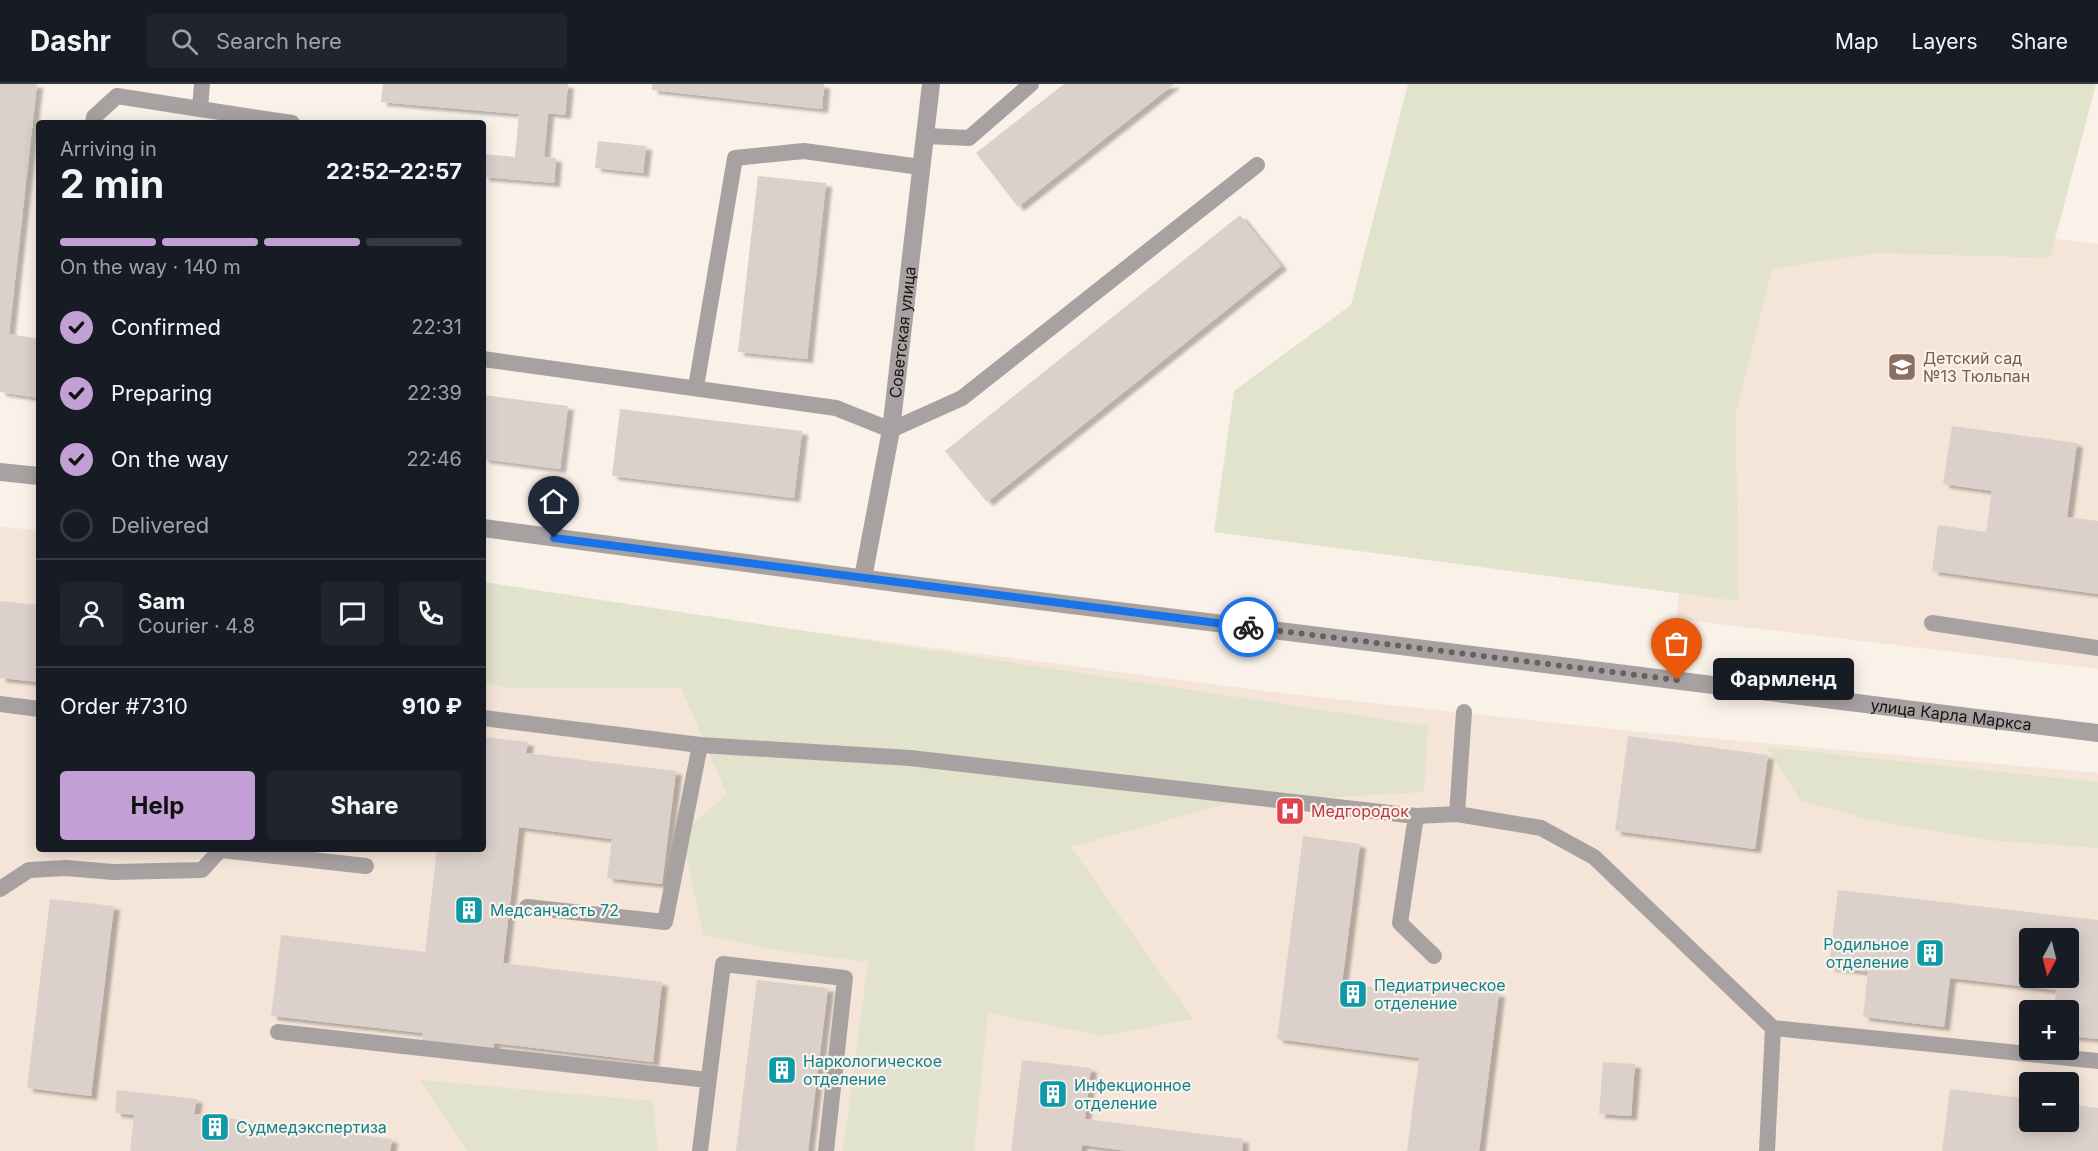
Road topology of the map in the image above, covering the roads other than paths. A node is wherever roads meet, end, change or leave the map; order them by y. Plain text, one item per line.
1 (202, 84) edge
2 (931, 84) edge
3 (1030, 84) edge
4 (200, 110) junction
5 (94, 120) edge
6 (271, 120) edge
7 (926, 136) junction
8 (1257, 165) dead end
9 (920, 167) junction
10 (486, 359) edge
11 (696, 387) junction
12 (891, 430) junction
13 (0, 472) edge
14 (36, 476) edge
15 (486, 528) edge
16 (863, 579) junction
17 (1932, 623) dead end
18 (2098, 648) edge
19 (0, 704) edge
20 (36, 709) edge
21 (1464, 712) dead end
22 (486, 718) edge
23 (2098, 733) edge
24 (700, 745) junction
25 (1457, 814) junction
26 (1416, 816) junction
27 (218, 852) edge
28 (247, 852) edge
29 (366, 866) dead end
30 (0, 889) edge
31 (527, 907) dead end
32 (1434, 956) dead end
33 (1773, 1028) junction
34 (278, 1032) dead end
35 (2098, 1061) edge
36 (708, 1080) junction
37 (700, 1151) edge
38 (826, 1151) edge
39 (1767, 1151) edge

1 - 4 lane
2 - 7 street, Советская улица
3 - 7 lane
4 - 5 lane
4 - 6 lane
7 - 9 street, Советская улица
8 - 12 lane
9 - 11 lane
9 - 12 street, Советская улица
10 - 11 lane
11 - 12 lane
12 - 16 street, Советская улица
13 - 14 street
15 - 16 street, улица Карла Маркса
16 - 23 street, улица Карла Маркса
17 - 18 lane
19 - 20 lane
21 - 25 lane
22 - 24 lane
24 - 26 lane
24 - 31 lane
25 - 26 lane
25 - 33 lane
26 - 32 lane
27 - 30 lane
28 - 29 lane
33 - 35 lane
33 - 39 lane
34 - 36 lane
36 - 37 lane
36 - 38 lane

